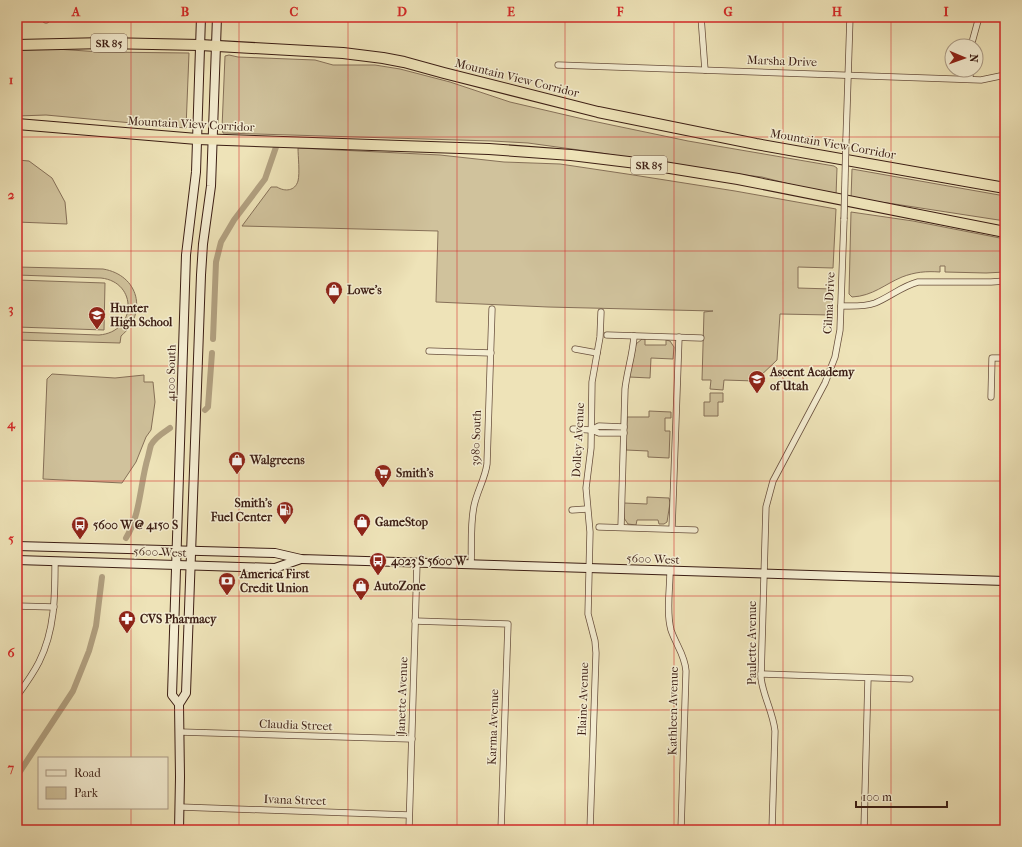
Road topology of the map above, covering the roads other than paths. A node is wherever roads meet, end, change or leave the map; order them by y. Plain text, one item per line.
1 (201, 17) edge
2 (217, 17) edge
3 (701, 17) edge
4 (850, 17) edge
5 (979, 17) edge
6 (973, 38) edge
7 (17, 45) edge
8 (200, 45) junction
9 (216, 46) junction
10 (558, 65) dead end
11 (704, 70) junction
12 (1005, 74) edge
13 (848, 75) junction
14 (970, 79) joint
15 (17, 124) edge
16 (197, 139) junction
17 (213, 140) junction
18 (1005, 188) edge
19 (1005, 232) edge
20 (1005, 281) edge
21 (840, 306) junction
22 (492, 309) dead end
23 (601, 312) dead end
24 (607, 335) dead end
25 (634, 336) junction
26 (679, 337) junction
27 (701, 338) dead end
28 (575, 349) dead end
29 (429, 351) dead end
30 (490, 353) junction
31 (597, 353) junction
32 (1005, 358) edge
33 (992, 397) dead end
34 (573, 430) dead end
35 (591, 430) junction
36 (624, 430) junction
37 (587, 509) junction
38 (572, 510) dead end
39 (599, 527) dead end
40 (621, 527) junction
41 (672, 529) junction
42 (695, 530) dead end
43 (17, 546) edge
44 (177, 551) junction
45 (192, 551) junction
46 (301, 559) junction
47 (17, 560) edge
48 (56, 561) junction
49 (417, 563) junction
50 (177, 565) junction
51 (191, 565) junction
52 (471, 565) junction
53 (589, 569) junction
54 (670, 571) junction
55 (764, 574) junction
56 (1005, 581) edge
57 (17, 606) edge
58 (54, 607) junction
59 (415, 622) junction
60 (761, 674) junction
61 (868, 678) junction
62 (910, 679) dead end
63 (17, 696) edge
64 (179, 704) junction
65 (180, 732) junction
66 (412, 739) junction
67 (180, 807) junction
68 (409, 815) junction
69 (179, 830) edge
70 (409, 830) edge
71 (501, 830) edge
72 (590, 830) edge
73 (681, 830) edge
74 (772, 830) edge
75 (864, 830) edge

1 - 8 main road, 4100 South
2 - 9 main road, 4100 South
3 - 11 street
4 - 13 street, Cilma Drive
5 - 6 street
7 - 8 highway, Mountain View Corridor / SR 85
8 - 9 highway, Mountain View Corridor / SR 85
8 - 16 main road, 4100 South
9 - 17 main road, 4100 South
9 - 18 highway, Mountain View Corridor / SR 85
10 - 11 street, Marsha Drive
11 - 13 street, Marsha Drive
12 - 14 street, Marsha Drive
13 - 14 street, Marsha Drive
13 - 21 street, Cilma Drive, bridge
15 - 16 highway, Mountain View Corridor / SR 85
16 - 17 highway, Mountain View Corridor / SR 85
16 - 44 main road, 4100 South
17 - 19 highway, Mountain View Corridor / SR 85
17 - 45 main road, 4100 South
20 - 21 street
21 - 55 street, Cilma Drive
22 - 30 street, 3980 South
23 - 31 street, Dolley Avenue
24 - 25 street
25 - 26 street
25 - 36 street
26 - 27 street
26 - 41 street
28 - 31 street
29 - 30 street
30 - 52 street, 3980 South
31 - 35 street, Dolley Avenue
32 - 33 street
34 - 35 street
35 - 36 street
35 - 37 street, Dolley Avenue
36 - 40 street
37 - 38 street
37 - 53 street, Dolley Avenue
39 - 40 street
40 - 41 street
41 - 42 street
43 - 44 main road, 5600 West
44 - 45 main road, 5600 West
44 - 50 main road, 4100 South
45 - 46 main road, 5600 West
45 - 51 main road, 4100 South
46 - 49 main road, 5600 West
46 - 51 main road, 5600 West
47 - 48 main road, 5600 West
48 - 50 main road, 5600 West
48 - 58 street
49 - 52 main road, 5600 West
49 - 59 street, Janette Avenue
50 - 51 main road, 5600 West
50 - 64 main road, 4100 South
51 - 64 main road, 4100 South
52 - 53 main road, 5600 West
53 - 54 main road, 5600 West
53 - 72 street, Elaine Avenue
54 - 55 main road, 5600 West
54 - 73 street, Kathleen Avenue
55 - 56 main road, 5600 West
55 - 60 street, Paulette Avenue
57 - 58 street
58 - 63 street
59 - 66 street, Janette Avenue
59 - 71 street, Karma Avenue
60 - 61 street
60 - 74 street, Paulette Avenue
61 - 62 street
61 - 75 street
64 - 65 main road, 4100 South
65 - 66 street, Claudia Street
65 - 67 main road, 4100 South
66 - 68 street, Janette Avenue
67 - 68 street, Ivana Street
67 - 69 main road, 4100 South
68 - 70 street, Janette Avenue

